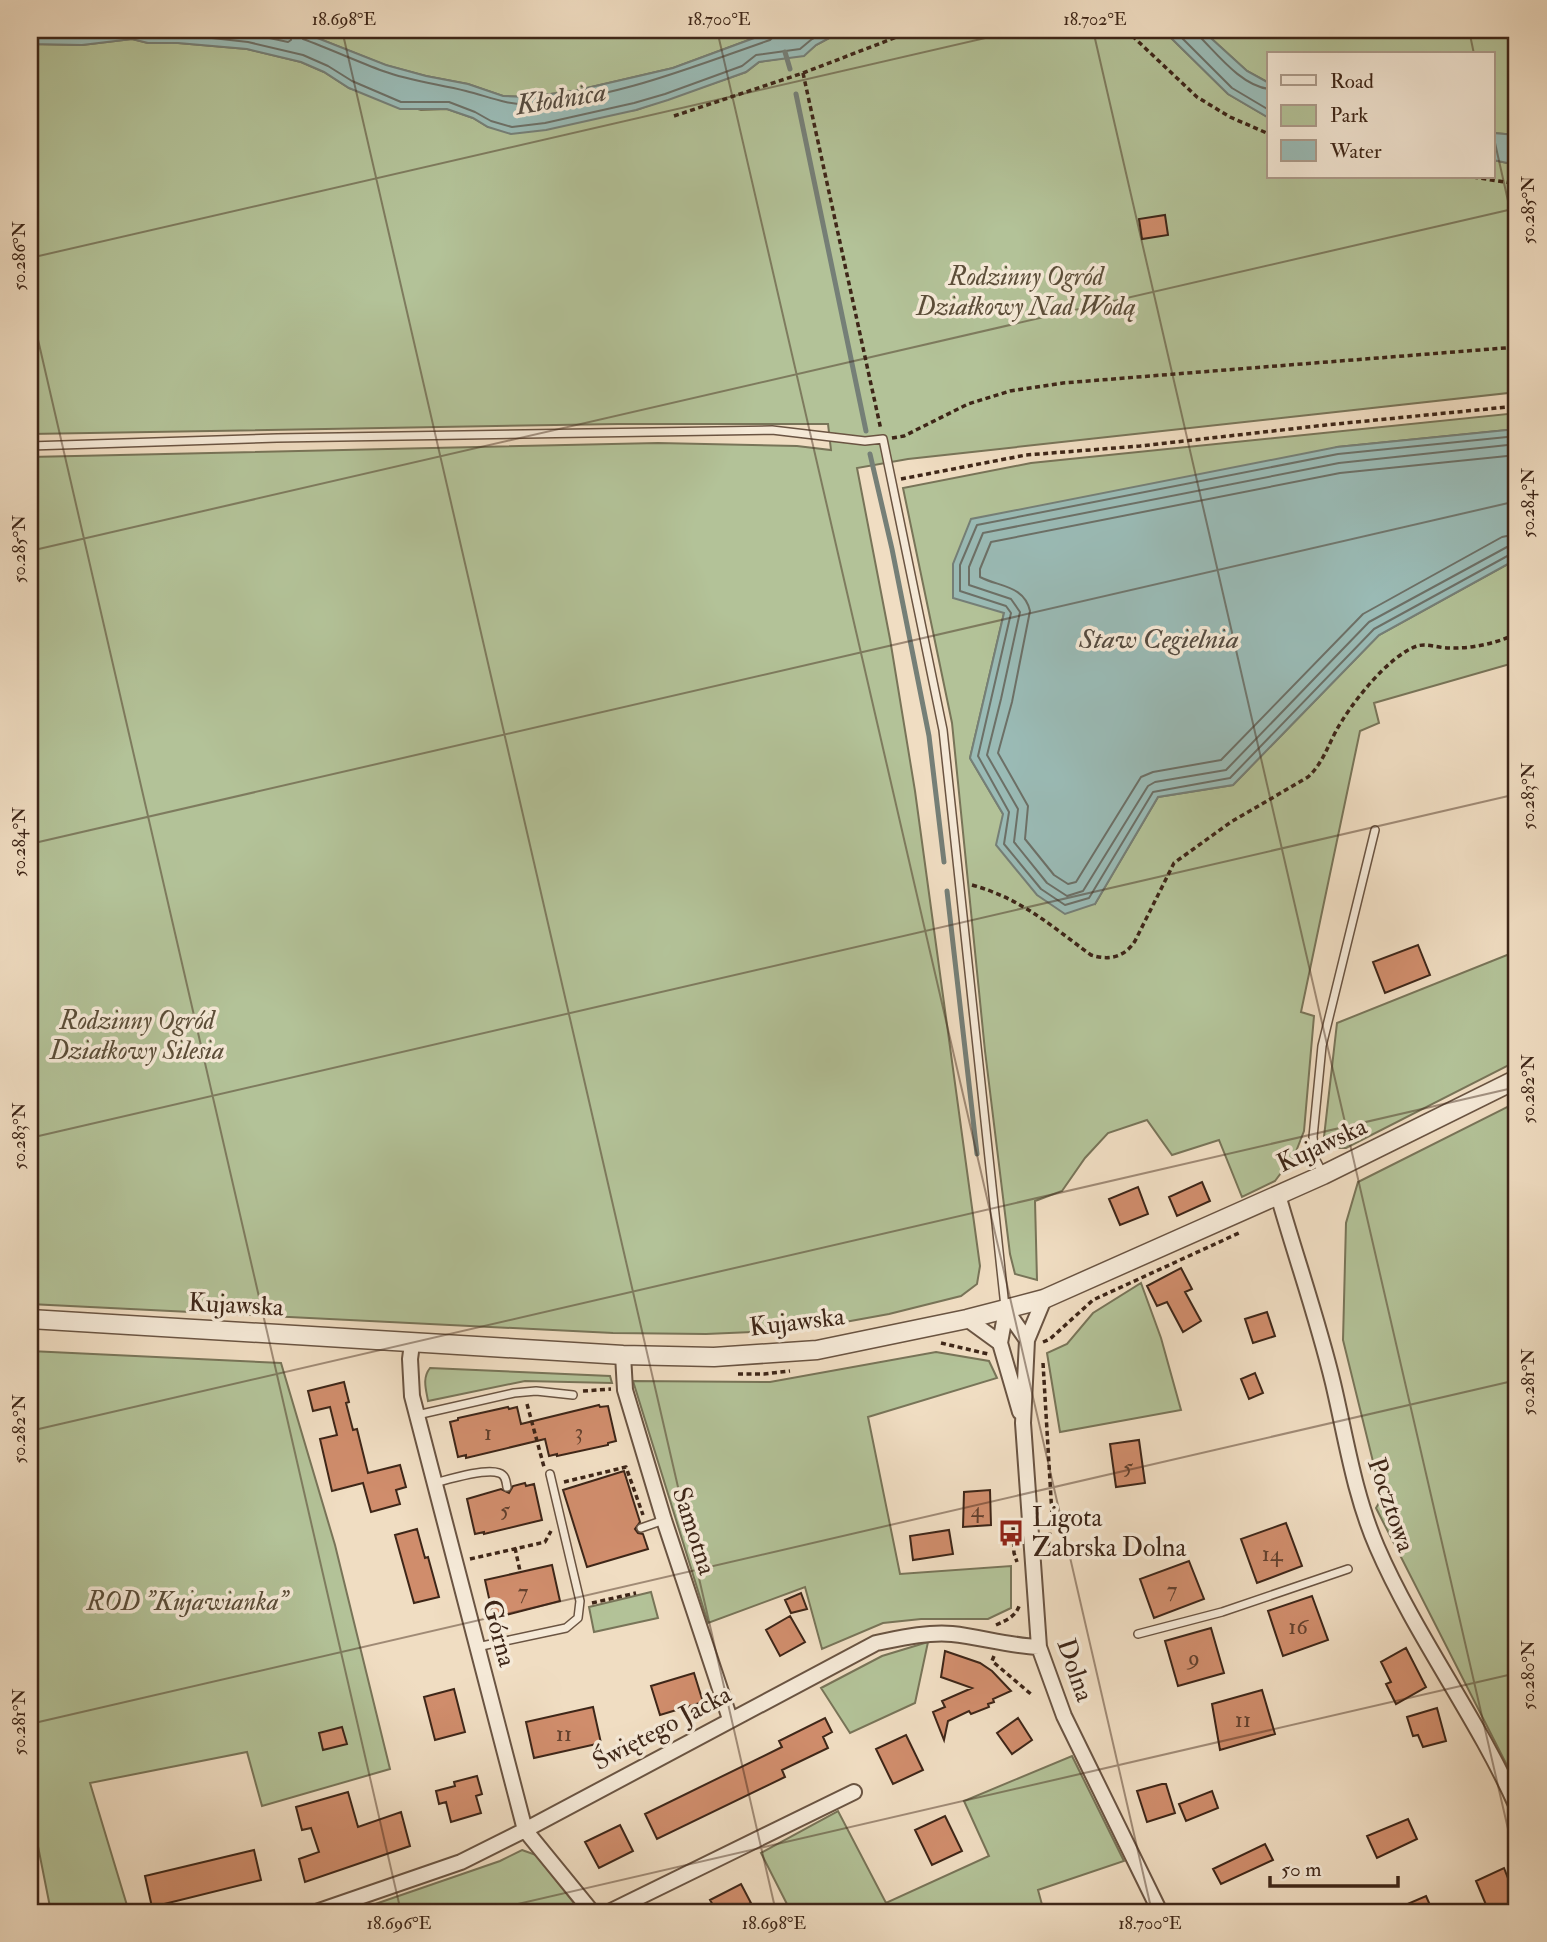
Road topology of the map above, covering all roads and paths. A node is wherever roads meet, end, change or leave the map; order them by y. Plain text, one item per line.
1 (915, 30) edge
2 (1126, 30) edge
3 (803, 73) junction
4 (674, 116) dead end
5 (1267, 133) edge
6 (1479, 178) edge
7 (1517, 184) edge
8 (1517, 347) edge
9 (1517, 406) edge
10 (883, 439) junction
11 (30, 446) edge
12 (892, 481) junction
13 (1517, 634) edge
14 (1375, 830) dead end
15 (960, 882) junction
16 (1517, 1079) edge
17 (1323, 1175) junction
18 (1278, 1195) junction
19 (1245, 1230) dead end
20 (1044, 1299) junction
21 (1006, 1310) junction
22 (30, 1320) edge
23 (967, 1320) junction
24 (939, 1342) dead end
25 (412, 1344) junction
26 (1027, 1344) junction
27 (1001, 1349) junction
28 (623, 1355) junction
29 (1042, 1356) dead end
30 (791, 1370) dead end
31 (736, 1374) dead end
32 (600, 1390) dead end
33 (584, 1391) dead end
34 (526, 1392) junction
35 (573, 1395) dead end
36 (417, 1415) junction
37 (1023, 1423) junction
38 (550, 1474) joint
39 (435, 1482) junction
40 (552, 1485) junction
41 (507, 1488) dead end
42 (560, 1518) junction
43 (664, 1520) junction
44 (644, 1527) joint
45 (515, 1549) junction
46 (1048, 1550) dead end
47 (470, 1559) dead end
48 (1348, 1569) dead end
49 (520, 1571) dead end
50 (636, 1593) dead end
51 (580, 1605) junction
52 (1138, 1634) dead end
53 (477, 1647) junction
54 (1039, 1647) junction
55 (730, 1719) junction
56 (854, 1792) dead end
57 (1517, 1807) edge
58 (525, 1830) junction
59 (316, 1912) edge
60 (592, 1912) edge
61 (609, 1912) edge
62 (1160, 1912) edge

1 - 3 path
2 - 5 path
3 - 4 path
3 - 10 path
6 - 7 path
8 - 10 path
9 - 12 path
10 - 11 lane
10 - 12 lane
12 - 15 lane
13 - 15 path
14 - 17 lane
15 - 21 lane
16 - 17 street, Kujawska
17 - 18 street, Kujawska
18 - 20 street, Kujawska
18 - 57 street, Pocztowa
19 - 26 path
20 - 21 street, Kujawska
20 - 26 street, Dolna
21 - 23 street, Kujawska
21 - 26 street
21 - 27 street, Dolna
22 - 25 street, Kujawska
23 - 27 street
23 - 28 street, Kujawska
24 - 27 path
25 - 28 street, Kujawska
25 - 36 street, Górna
26 - 37 street, Dolna
27 - 37 street, Dolna
28 - 43 street, Samotna
29 - 46 path
30 - 31 path
32 - 33 path
34 - 35 lane
34 - 36 lane
34 - 38 path
36 - 39 street, Górna
37 - 54 street, Dolna
38 - 40 lane
39 - 41 lane
39 - 53 street, Górna
40 - 42 lane
40 - 44 path
42 - 45 path
42 - 51 lane
43 - 44 lane
43 - 55 street, Samotna
45 - 47 path
45 - 49 path
48 - 52 lane
50 - 51 path
51 - 53 lane
53 - 58 street, Górna
54 - 55 street, Świętego Jacka
54 - 62 street, Dolna
55 - 58 street, Świętego Jacka
56 - 61 street
58 - 59 street, Świętego Jacka
58 - 60 street, Górna

